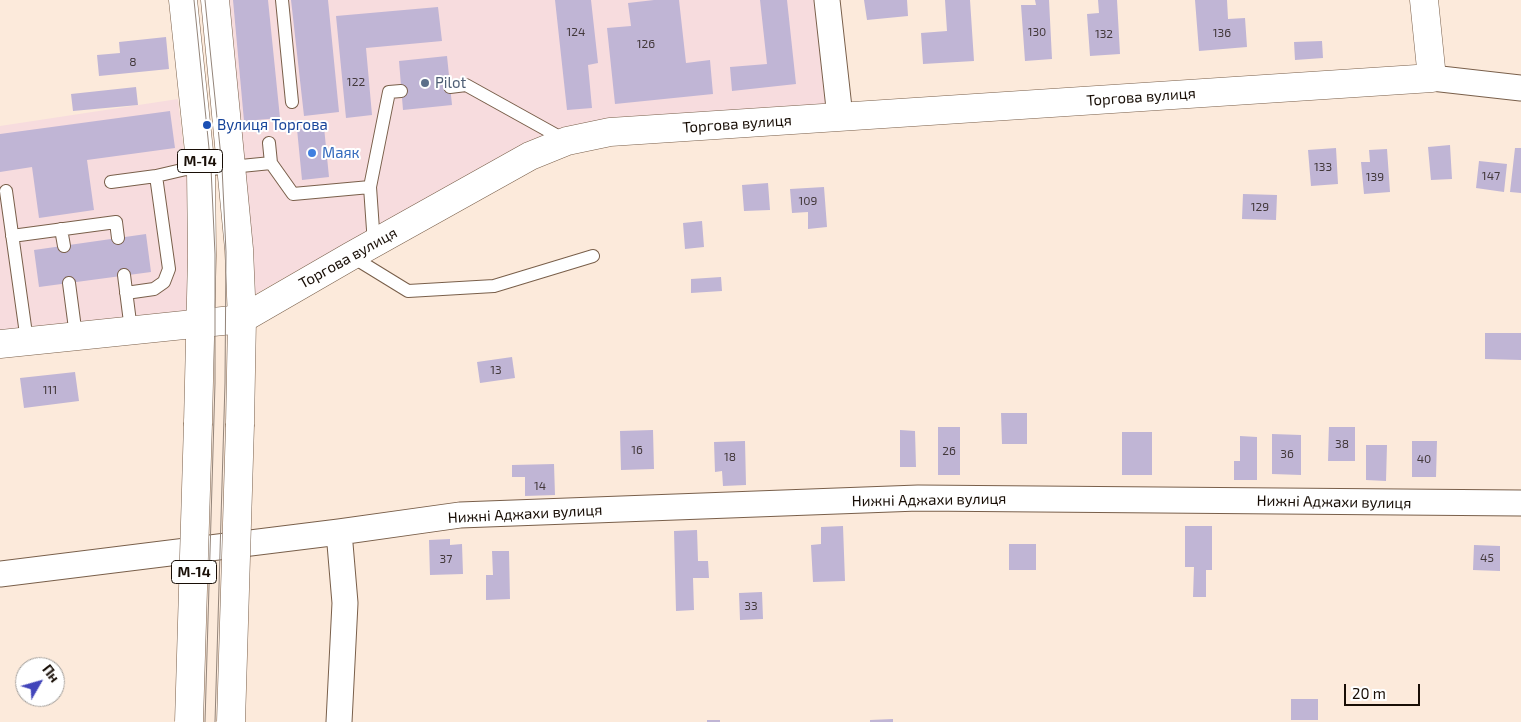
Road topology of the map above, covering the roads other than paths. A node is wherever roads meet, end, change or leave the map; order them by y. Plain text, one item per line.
1 (184, 0) edge
2 (215, 0) edge
3 (282, 0) edge
4 (828, 0) edge
5 (1424, 0) edge
6 (1432, 78) junction
7 (450, 86) dead end
8 (1521, 88) edge
9 (401, 91) dead end
10 (292, 102) dead end
11 (840, 117) junction
12 (567, 141) junction
13 (269, 143) dead end
14 (271, 163) junction
15 (232, 167) junction
16 (201, 170) junction
17 (156, 176) junction
18 (111, 182) dead end
19 (370, 187) junction
20 (6, 191) dead end
21 (62, 229) junction
22 (12, 236) junction
23 (118, 238) dead end
24 (64, 246) dead end
25 (362, 250) junction
26 (593, 256) dead end
27 (124, 275) dead end
28 (69, 282) dead end
29 (126, 293) junction
30 (242, 319) junction
31 (200, 323) junction
32 (131, 330) junction
33 (76, 336) junction
34 (27, 341) junction
35 (0, 344) edge
36 (1521, 504) edge
37 (339, 532) junction
38 (0, 574) edge
39 (189, 722) edge
40 (231, 722) edge
41 (339, 722) edge

1 - 16 main road, М-14
2 - 15 main road, М-14
3 - 10 lane
4 - 11 street
5 - 6 main road
6 - 8 street, Торгова вулиця
6 - 11 main road, Торгова вулиця
7 - 12 lane
9 - 19 lane
11 - 12 main road, Торгова вулиця
12 - 25 main road, Торгова вулиця
13 - 14 lane
14 - 15 lane
14 - 19 lane
15 - 16 lane
15 - 30 main road, М-14
16 - 17 lane
16 - 31 main road, М-14
17 - 18 lane
17 - 29 lane
19 - 25 lane
20 - 22 lane
21 - 22 lane
21 - 23 lane
21 - 24 lane
22 - 34 lane
25 - 26 lane
25 - 30 main road, Торгова вулиця
27 - 29 lane
28 - 33 lane
29 - 32 lane
30 - 31 main road, Торгова вулиця
30 - 40 main road, М-14, bridge
31 - 32 main road, Торгова вулиця
31 - 39 main road, М-14, bridge
32 - 33 main road, Торгова вулиця
33 - 34 main road, Торгова вулиця
34 - 35 main road, Торгова вулиця
36 - 37 street, Нижні Аджахи вулиця
37 - 38 street, Нижні Аджахи вулиця
37 - 41 street

